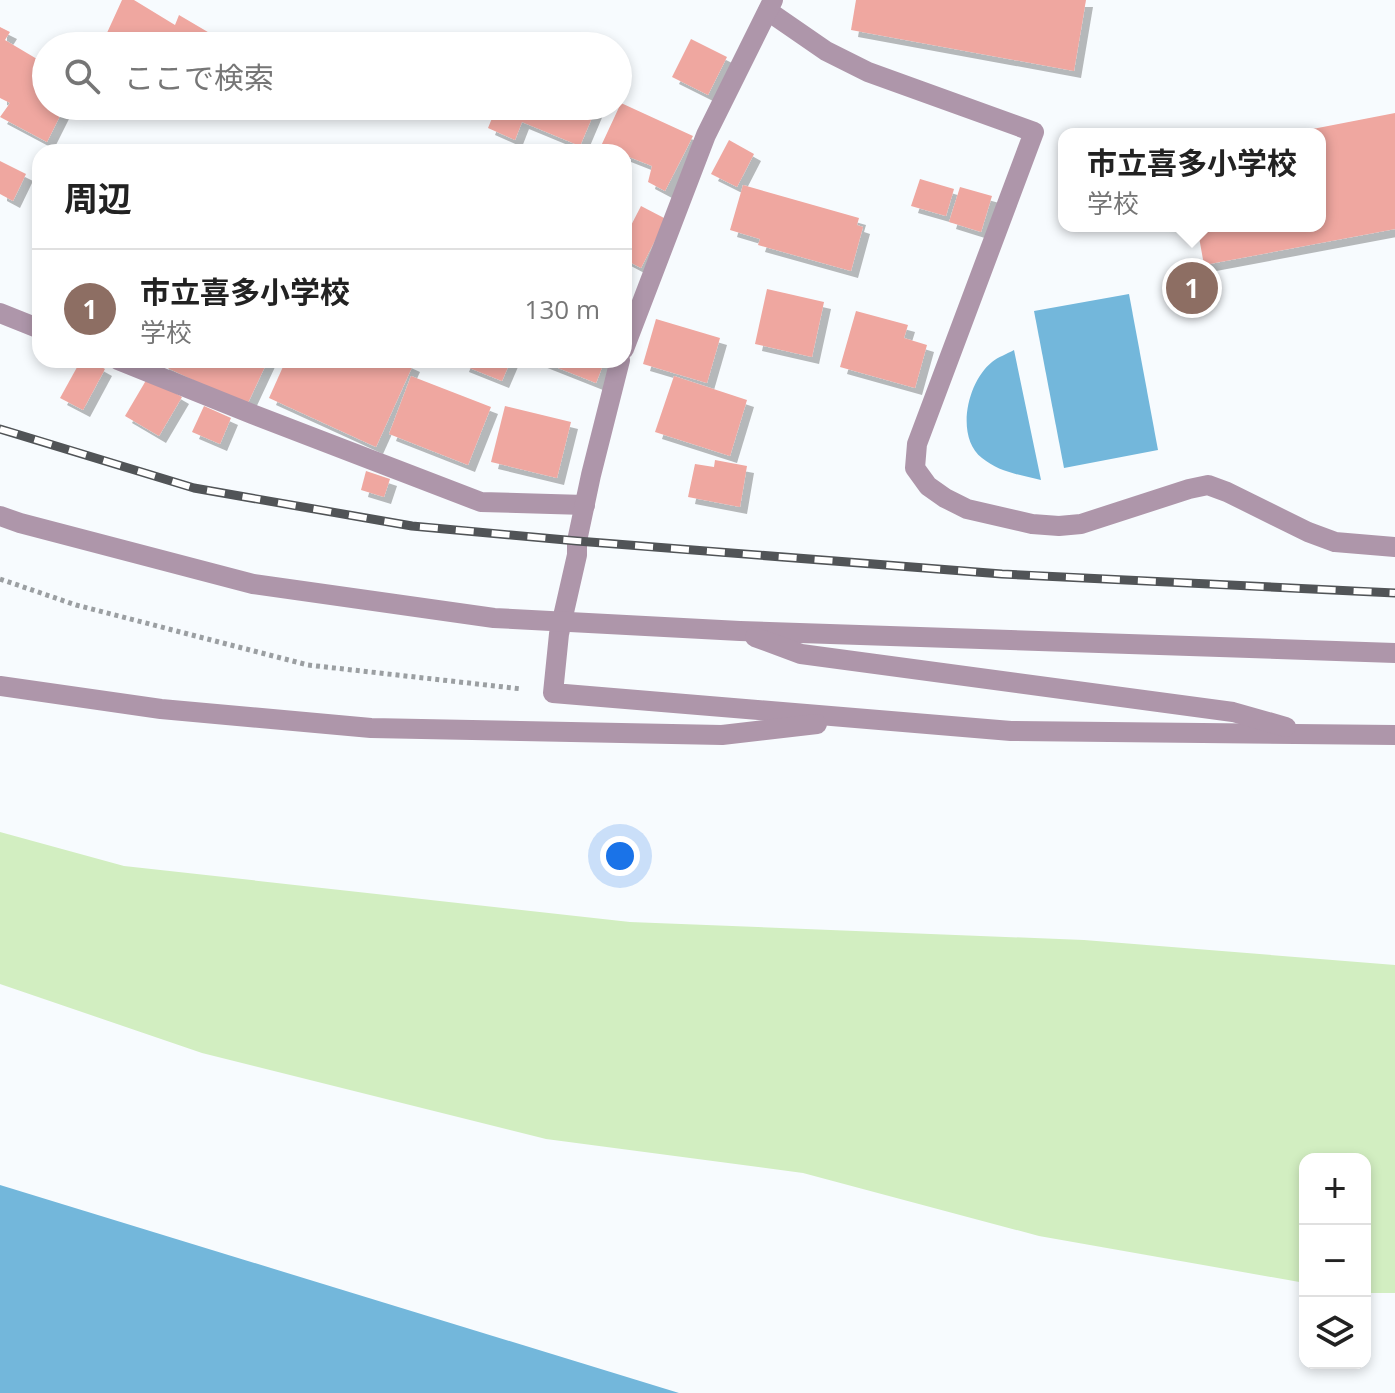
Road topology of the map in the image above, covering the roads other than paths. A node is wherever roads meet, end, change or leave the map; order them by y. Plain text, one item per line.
1 (771, 5) edge
2 (0, 313) edge
3 (32, 326) edge
4 (632, 328) edge
5 (138, 368) edge
6 (618, 368) edge
7 (585, 505) junction
8 (0, 516) edge
9 (1395, 547) edge
10 (563, 621) junction
11 (740, 631) junction
12 (1395, 653) edge
13 (0, 686) edge
14 (861, 719) junction
15 (1315, 735) junction
16 (1395, 735) edge

1 - 4 street
1 - 9 street
2 - 3 street
5 - 7 street
6 - 7 street
7 - 10 street
8 - 10 street
10 - 11 street
10 - 14 street
11 - 12 street
11 - 15 street
13 - 14 street
14 - 15 street
15 - 16 street

